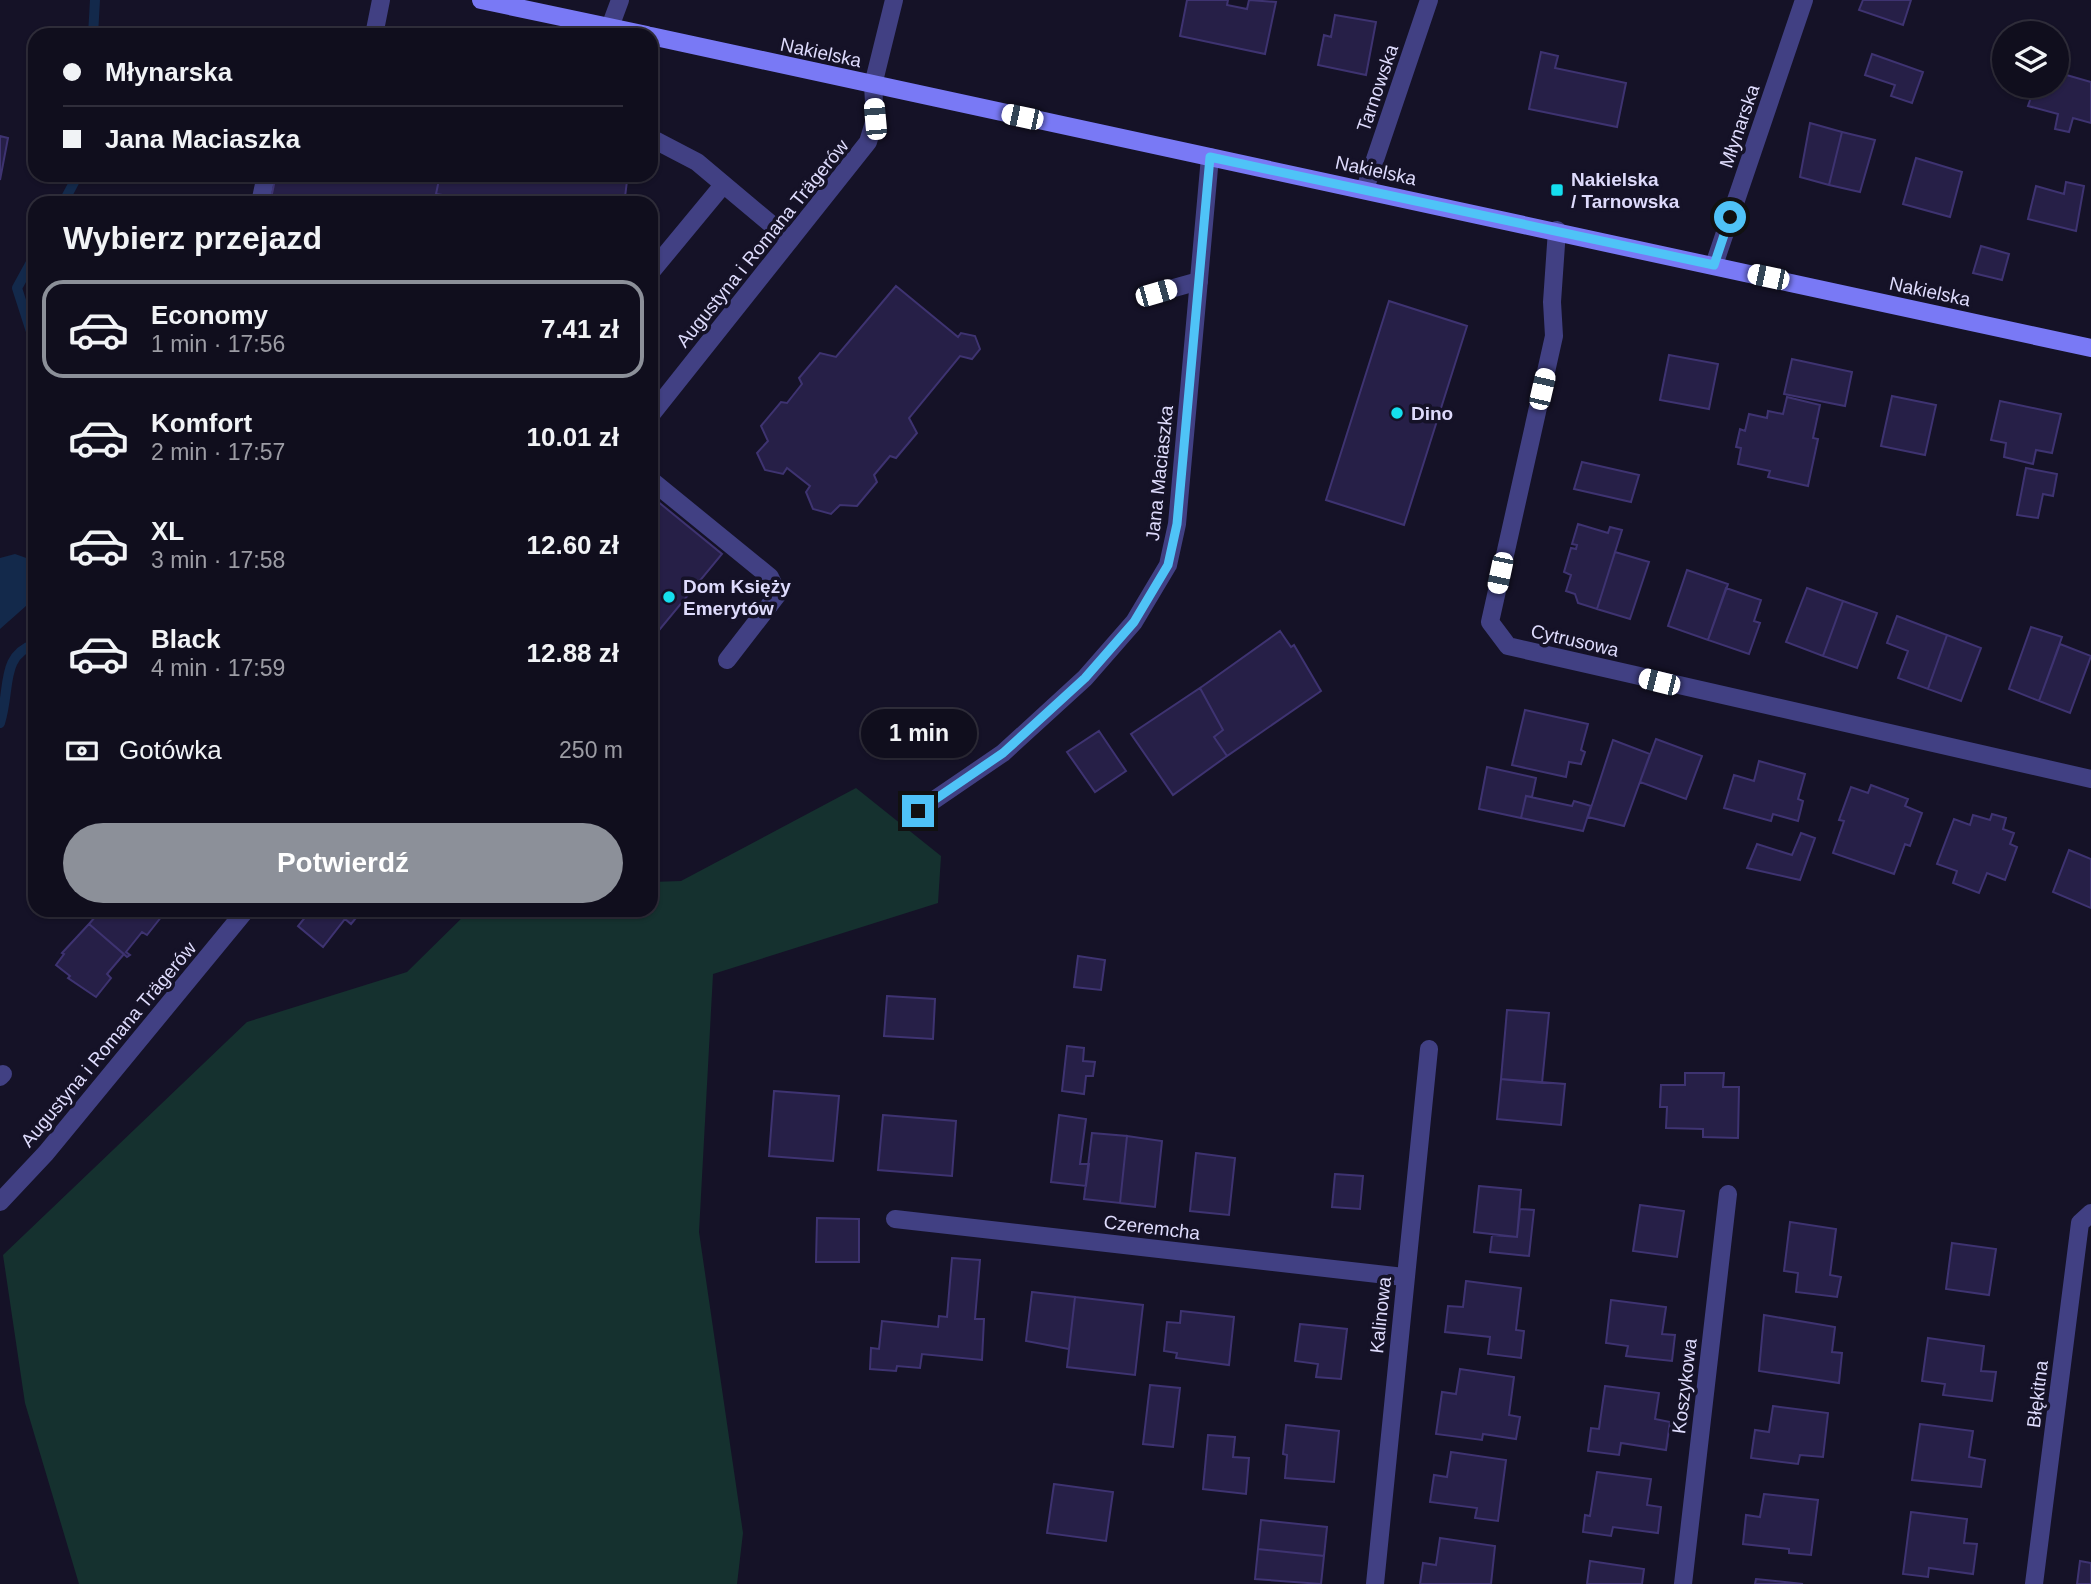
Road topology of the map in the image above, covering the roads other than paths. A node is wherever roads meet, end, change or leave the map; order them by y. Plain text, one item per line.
1 (382, 0) edge
2 (481, 0) edge
3 (620, 0) edge
4 (894, 0) edge
5 (1429, 0) edge
6 (1804, 0) edge
7 (610, 27) junction
8 (376, 28) edge
9 (615, 28) edge
10 (658, 37) edge
11 (873, 85) junction
12 (658, 142) edge
13 (1210, 157) junction
14 (723, 185) junction
15 (1365, 189) junction
16 (1557, 230) junction
17 (790, 240) junction
18 (658, 264) edge
19 (1714, 265) junction
20 (1199, 281) junction
21 (1156, 293) dead end
22 (2091, 348) edge
23 (658, 406) edge
24 (658, 486) edge
25 (727, 660) dead end
26 (2091, 779) edge
27 (918, 811) dead end
28 (240, 917) edge
29 (1429, 1049) dead end
30 (1728, 1194) dead end
31 (0, 1202) edge
32 (2091, 1213) edge
33 (895, 1219) dead end
34 (1404, 1277) junction
35 (1375, 1584) edge
36 (1683, 1584) edge
37 (2034, 1584) edge

1 - 8 street
2 - 7 main road, Nakielska
3 - 7 street
4 - 11 street, Augustyna i Romana Trägerów
5 - 15 street, Tarnowska
6 - 19 street, Młynarska
7 - 9 main road, Nakielska
10 - 11 main road, Nakielska
11 - 13 main road, Nakielska
11 - 17 street, Augustyna i Romana Trägerów
12 - 14 street
13 - 15 main road, Nakielska
13 - 20 street, Jana Maciaszka
14 - 17 street
14 - 18 street
15 - 16 main road, Nakielska
16 - 19 main road, Nakielska
16 - 26 street, Cytrusowa
17 - 23 street, Augustyna i Romana Trägerów
19 - 22 main road, Nakielska
20 - 21 street
20 - 27 street, Jana Maciaszka
24 - 25 street
28 - 31 street, Augustyna i Romana Trägerów
29 - 34 street, Kalinowa
30 - 36 street, Koszykowa
32 - 37 street, Błękitna
33 - 34 street, Czeremcha
34 - 35 street, Kalinowa

